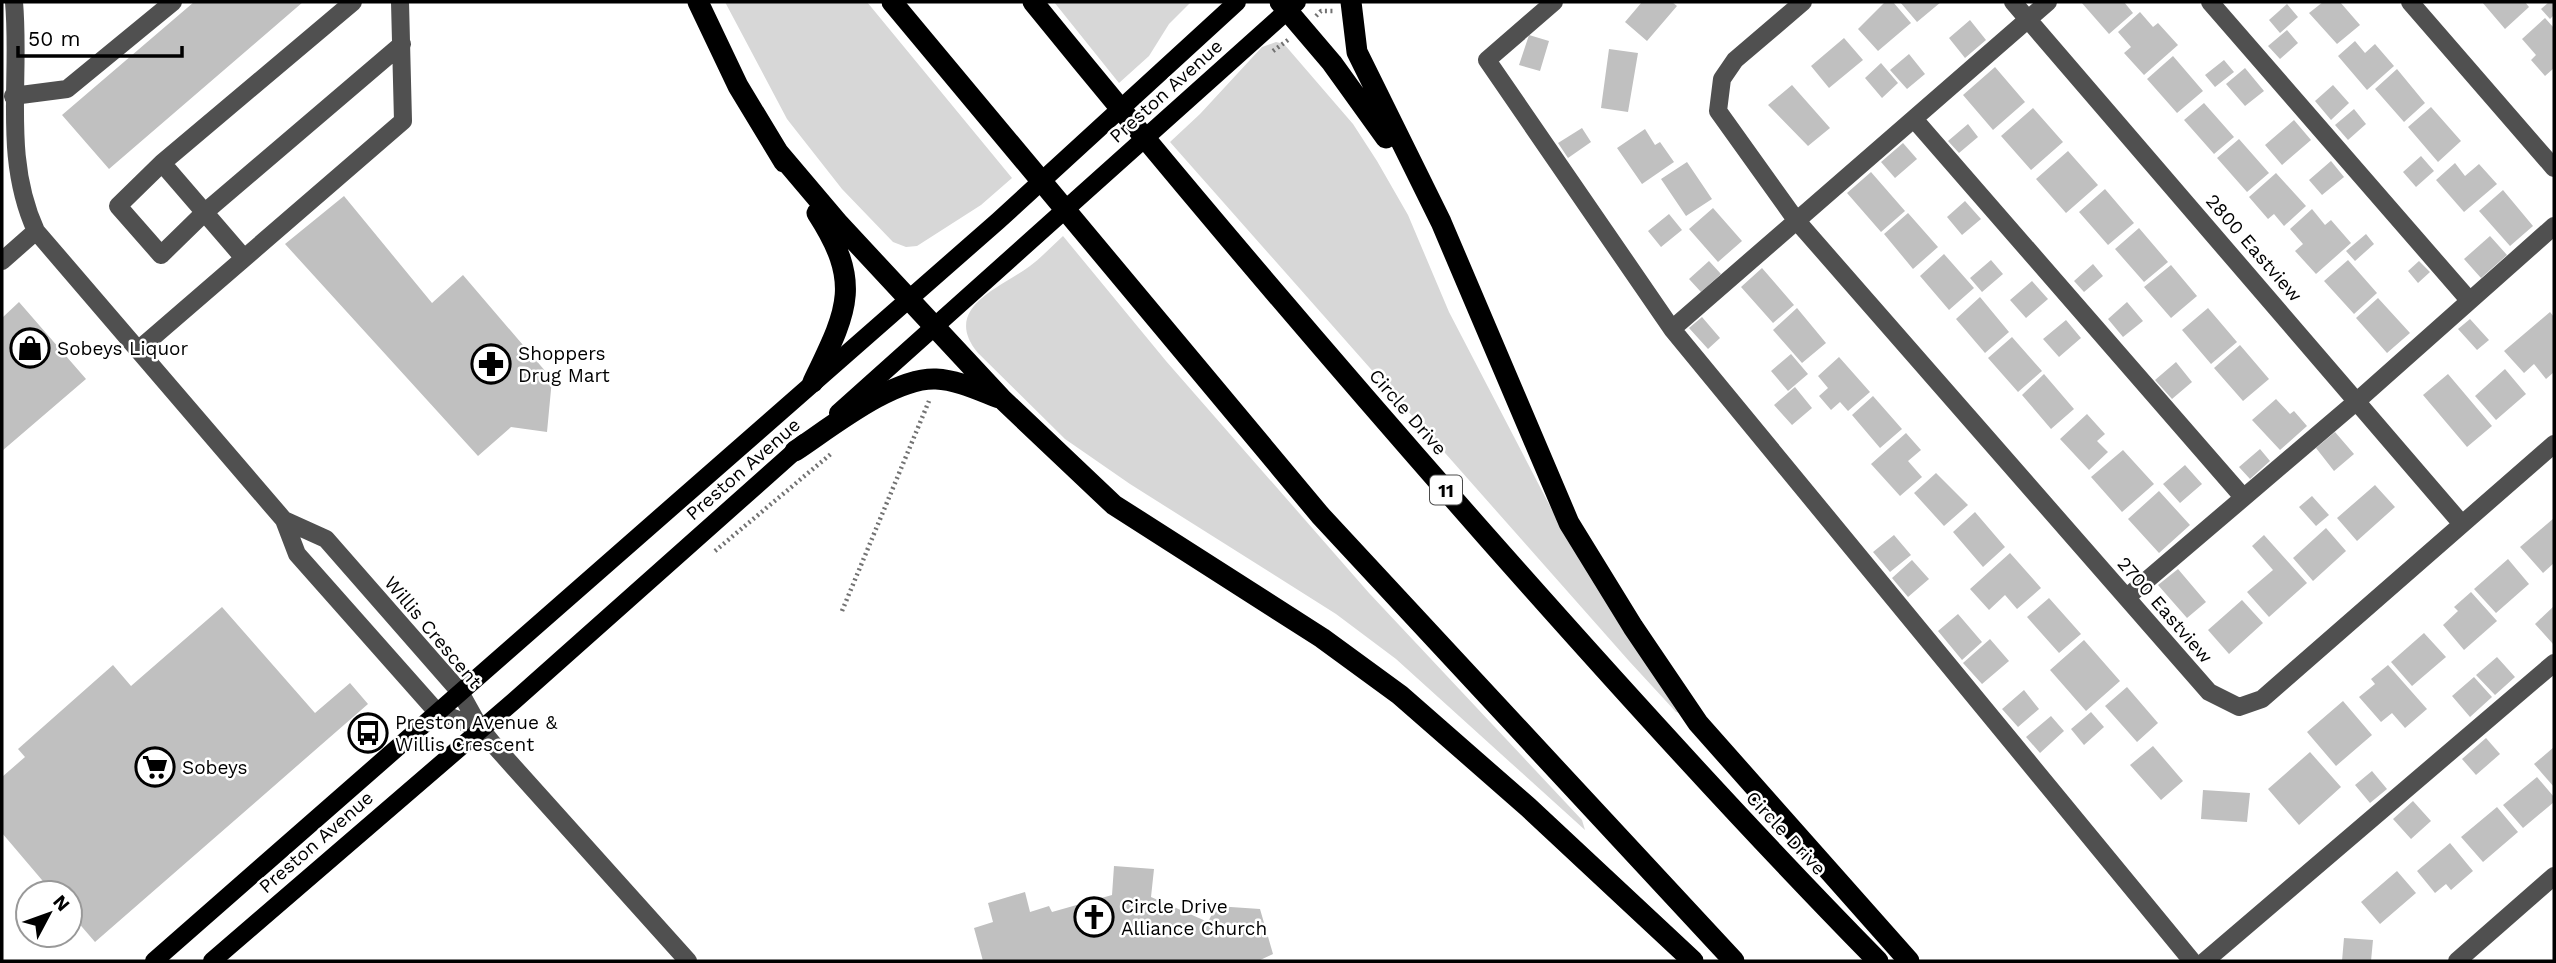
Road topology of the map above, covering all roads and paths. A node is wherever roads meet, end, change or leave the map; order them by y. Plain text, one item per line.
1 (14, 2) edge
2 (173, 2) edge
3 (353, 2) edge
4 (400, 2) edge
5 (698, 2) edge
6 (892, 2) edge
7 (1033, 2) edge
8 (1237, 2) edge
9 (1553, 2) edge
10 (1803, 2) edge
11 (2013, 2) edge
12 (2048, 2) edge
13 (2210, 2) edge
14 (2410, 2) edge
15 (1288, 5) edge
16 (1316, 5) dead end
17 (1351, 6) edge
18 (1321, 11) junction
19 (2028, 18) junction
20 (1303, 27) junction
21 (402, 44) junction
22 (1268, 53) dead end
23 (13, 96) junction
24 (1914, 119) junction
25 (778, 152) junction
26 (162, 163) junction
27 (2554, 169) edge
28 (205, 212) junction
29 (1796, 220) junction
30 (1441, 222) junction
31 (2554, 226) edge
32 (36, 231) junction
33 (243, 257) junction
34 (2, 261) edge
35 (908, 297) junction
36 (2469, 300) junction
37 (934, 327) junction
38 (1672, 328) junction
39 (138, 350) junction
40 (813, 382) junction
41 (934, 390) dead end
42 (1001, 398) junction
43 (2357, 401) junction
44 (2554, 444) edge
45 (795, 451) junction
46 (2243, 497) junction
47 (284, 520) junction
48 (2462, 523) junction
49 (2127, 597) junction
50 (842, 611) dead end
51 (2554, 663) edge
52 (460, 692) junction
53 (437, 712) junction
54 (480, 728) junction
55 (2554, 876) edge
56 (155, 961) edge
57 (212, 961) edge
58 (688, 961) edge
59 (1693, 961) edge
60 (1734, 961) edge
61 (1878, 961) edge
62 (1909, 961) edge
63 (2192, 961) edge
64 (2206, 961) edge
65 (2457, 961) edge

1 - 23 street, Willis Crescent
2 - 23 street
3 - 26 street
4 - 21 street
5 - 25 highway
6 - 60 highway
7 - 61 highway, Circle Drive / 11
8 - 35 main road, Preston Avenue
9 - 38 street
10 - 29 street, 2700 Eastview
11 - 19 street, 2800 Eastview
12 - 19 street
13 - 36 street
14 - 27 street
15 - 20 highway
15 - 37 main road, Preston Avenue
16 - 18 path
17 - 18 path
17 - 30 highway
18 - 20 path
19 - 24 street
19 - 43 street, 2800 Eastview
20 - 22 path
20 - 30 highway
21 - 28 street
21 - 33 street
23 - 32 street, Willis Crescent
24 - 29 street
24 - 46 street
25 - 35 highway
25 - 40 highway
26 - 28 street
26 - 28 street
28 - 33 street
29 - 38 street
29 - 49 street, 2700 Eastview
30 - 62 highway
31 - 36 street
32 - 34 street
32 - 39 street, Willis Crescent
33 - 39 street
35 - 37 highway
35 - 40 main road, Preston Avenue
36 - 43 street
37 - 42 highway
37 - 45 main road, Preston Avenue
38 - 63 street
39 - 47 street, Willis Crescent
40 - 52 main road, Preston Avenue
41 - 50 path
42 - 45 highway
42 - 59 highway
43 - 46 street
43 - 48 street, 2800 Eastview
44 - 48 street, 2700 Eastview
45 - 54 main road, Preston Avenue
46 - 49 street
47 - 52 street, Willis Crescent
47 - 53 street, Willis Crescent
48 - 49 street, 2700 Eastview
51 - 64 street
52 - 53 main road, Preston Avenue
52 - 54 street, Willis Crescent
53 - 54 street, Willis Crescent
53 - 56 main road, Preston Avenue
54 - 57 main road, Preston Avenue
54 - 58 street
55 - 65 street

